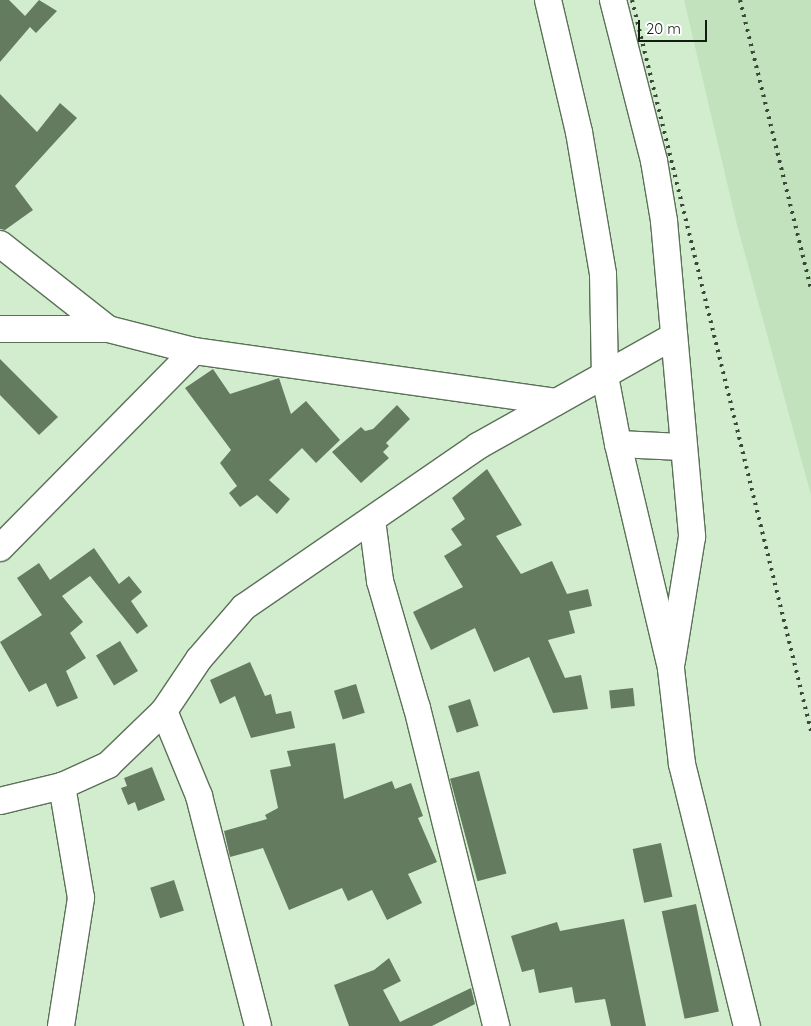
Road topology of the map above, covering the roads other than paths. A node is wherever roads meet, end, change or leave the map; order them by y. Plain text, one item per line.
1 (548, 0) edge
2 (613, 0) edge
3 (0, 244) edge
4 (0, 329) edge
5 (108, 330) junction
6 (672, 337) junction
7 (194, 351) junction
8 (606, 376) junction
9 (555, 402) junction
10 (618, 444) junction
11 (682, 447) junction
12 (372, 520) junction
13 (0, 548) edge
14 (671, 669) junction
15 (164, 712) junction
16 (62, 786) junction
17 (0, 800) edge
18 (61, 1026) edge
19 (258, 1026) edge
20 (496, 1026) edge
21 (747, 1026) edge

1 - 8 street
2 - 6 street
3 - 5 street
4 - 5 street
5 - 7 street
6 - 8 street
6 - 11 street
7 - 9 street
7 - 13 street
8 - 9 street
8 - 10 street
9 - 12 street
10 - 11 street
10 - 14 street
11 - 14 street
12 - 15 street
12 - 20 street
14 - 21 street
15 - 16 street
15 - 19 street
16 - 17 street
16 - 18 street

